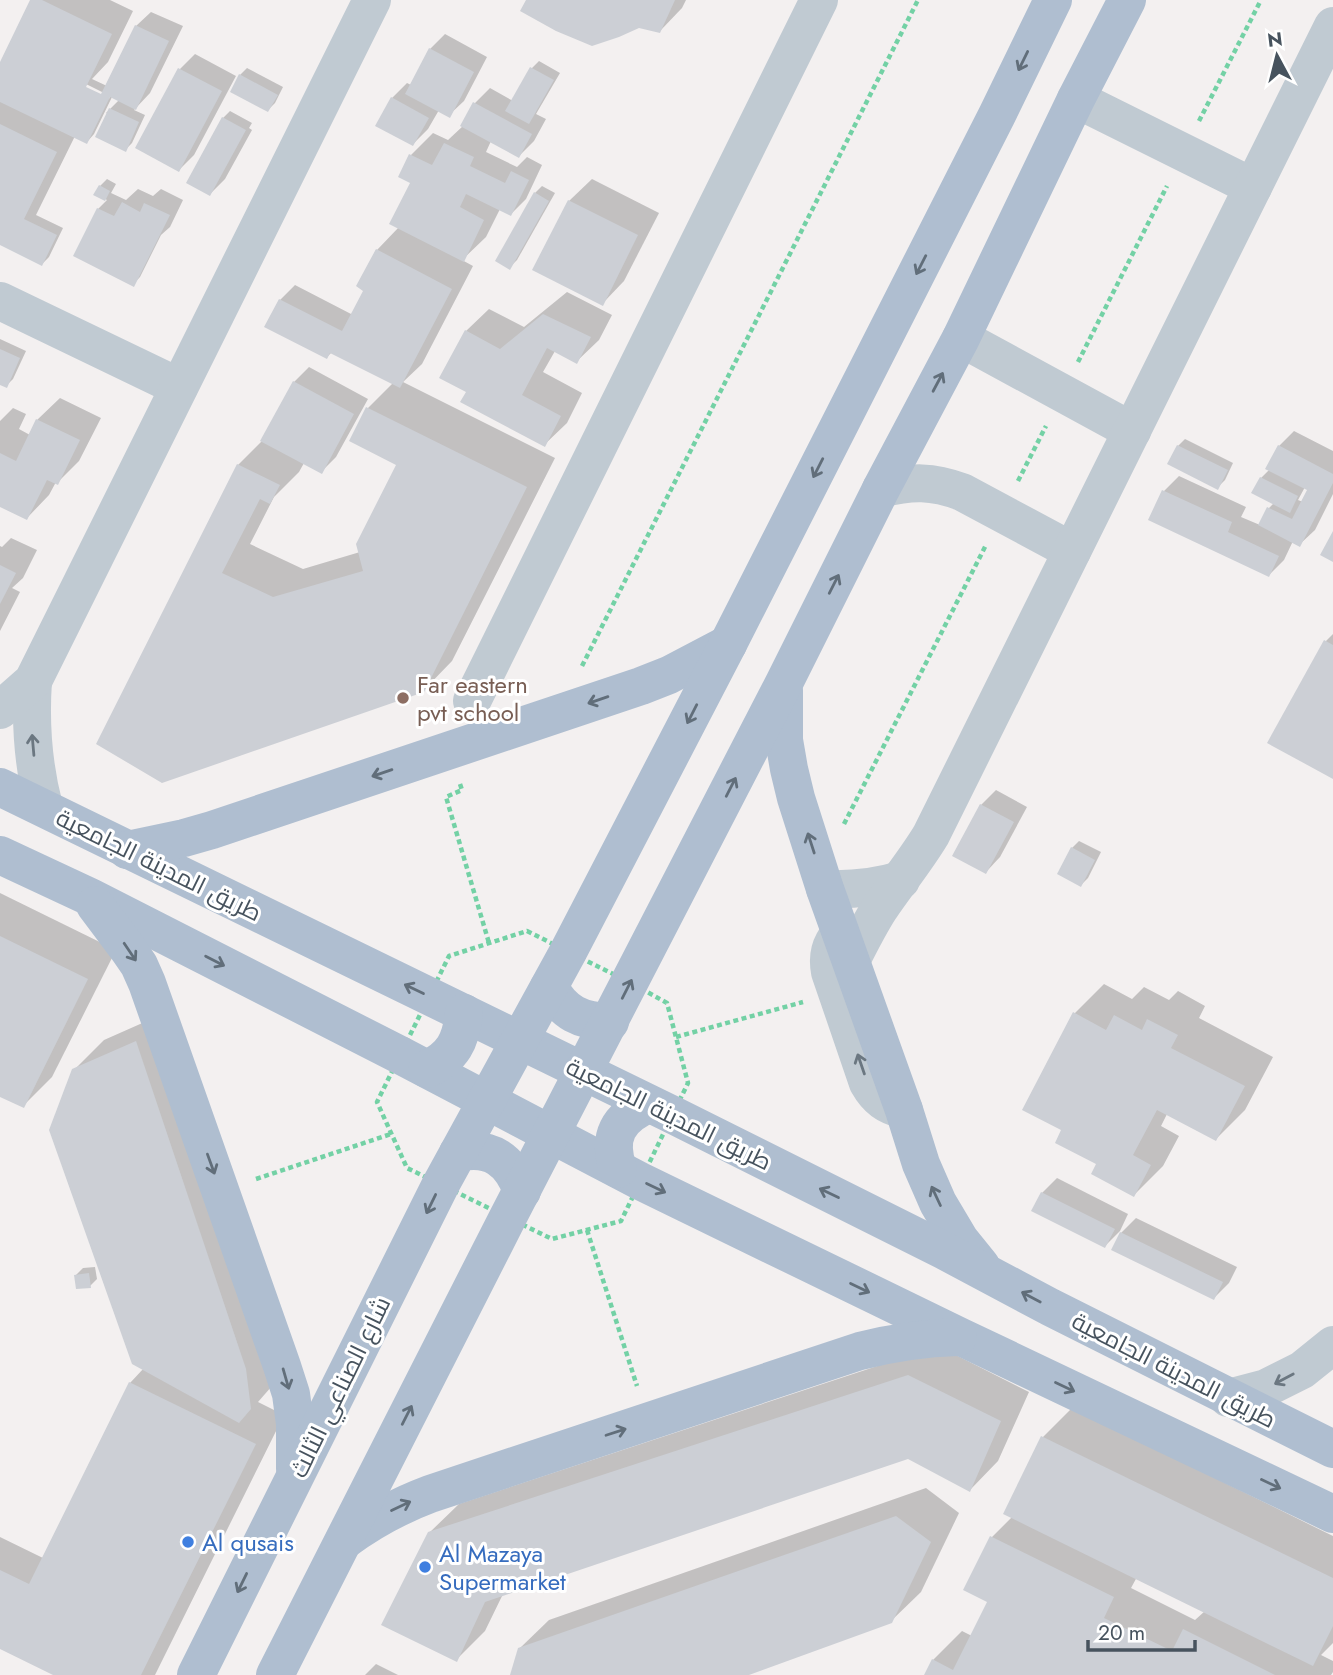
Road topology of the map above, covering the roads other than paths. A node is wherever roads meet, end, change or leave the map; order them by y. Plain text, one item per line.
1 (372, 0) edge
2 (819, 0) edge
3 (1053, 0) edge
4 (1126, 0) edge
5 (1333, 26) edge
6 (1076, 99) junction
7 (1253, 187) junction
8 (0, 301) edge
9 (961, 338) junction
10 (179, 387) junction
11 (1132, 431) junction
12 (881, 489) junction
13 (1072, 551) junction
14 (728, 644) junction
15 (33, 681) junction
16 (785, 682) junction
17 (472, 701) dead end
18 (0, 710) edge
19 (0, 787) edge
20 (44, 807) junction
21 (127, 849) junction
22 (0, 855) edge
23 (901, 880) junction
24 (823, 881) junction
25 (90, 897) junction
26 (843, 962) junction
27 (549, 987) junction
28 (464, 1013) junction
29 (610, 1022) junction
30 (520, 1040) junction
31 (426, 1069) junction
32 (584, 1072) junction
33 (486, 1100) junction
34 (649, 1104) junction
35 (551, 1135) junction
36 (458, 1153) junction
37 (618, 1169) junction
38 (522, 1191) junction
39 (987, 1273) junction
40 (961, 1337) junction
41 (1333, 1345) edge
42 (1228, 1398) junction
43 (1333, 1449) edge
44 (295, 1478) junction
45 (1333, 1514) edge
46 (343, 1541) junction
47 (196, 1675) edge
48 (275, 1675) edge

1 - 10 street
2 - 17 street
3 -> 14 main road, شارع الصناعي الثالث
4 - 6 main road
5 - 7 street
6 - 7 street
6 - 9 main road
7 - 11 street
8 - 10 street
9 - 11 street
12 -> 9 main road
10 - 15 street
11 - 13 street
12 - 13 street
16 -> 12 main road
13 - 23 street
14 -> 21 main road
14 -> 27 main road, شارع الصناعي الثالث
15 - 18 street
20 -> 15 street
24 -> 16 main road
29 -> 16 main road
19 - 20 main road, طريق المدينة الجامعية
20 - 21 main road, طريق المدينة الجامعية
28 -> 21 main road, طريق المدينة الجامعية
22 - 25 main road
23 - 24 street
23 - 26 street
24 - 26 main road
25 -> 31 main road
25 -> 44 main road
39 -> 26 main road
27 - 29 main road
27 - 30 main road, شارع الصناعي الثالث
28 - 30 main road, طريق المدينة الجامعية
28 - 31 main road
29 - 32 main road
30 - 32 main road, طريق المدينة الجامعية
30 - 33 main road, شارع الصناعي الثالث
31 - 33 main road
32 - 34 main road, طريق المدينة الجامعية
32 - 35 main road
33 - 35 main road
33 - 36 main road, شارع الصناعي الثالث
34 - 37 main road
39 -> 34 main road, طريق المدينة الجامعية
35 - 37 main road
35 - 38 main road
36 - 38 main road
36 -> 44 main road, شارع الصناعي الثالث
37 -> 40 main road
46 -> 38 main road
42 -> 39 main road, طريق المدينة الجامعية
40 -> 45 main road
46 -> 40 main road
41 -> 42 street
42 - 43 main road, طريق المدينة الجامعية
44 -> 47 main road, شارع الصناعي الثالث
46 - 48 main road

